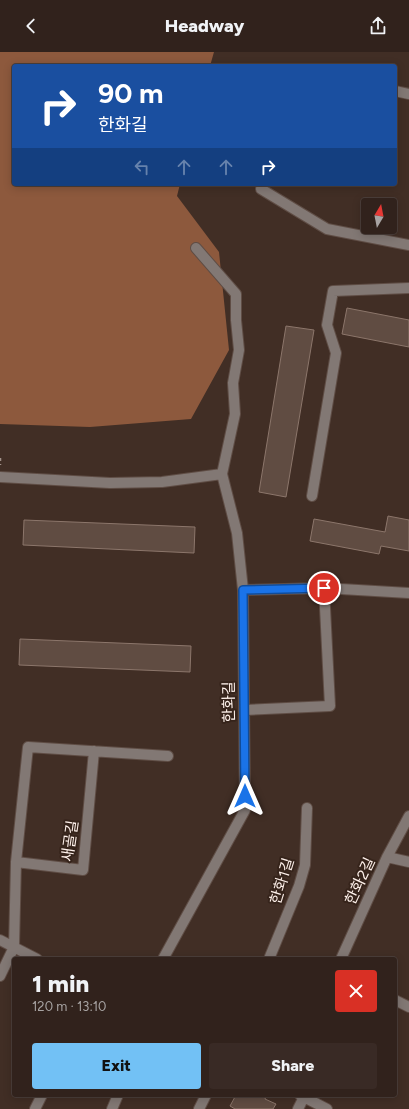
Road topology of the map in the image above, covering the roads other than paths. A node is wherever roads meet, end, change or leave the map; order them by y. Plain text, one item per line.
1 (397, 91) edge
2 (409, 94) edge
3 (262, 186) edge
4 (409, 245) edge
5 (196, 248) dead end
6 (409, 288) edge
7 (222, 474) junction
8 (0, 477) edge
9 (312, 496) dead end
10 (324, 588) junction
11 (243, 590) junction
12 (409, 593) edge
13 (245, 710) junction
14 (94, 751) junction
15 (168, 756) dead end
16 (307, 808) dead end
17 (409, 816) edge
18 (387, 857) junction
19 (16, 862) junction
20 (409, 862) edge
21 (0, 940) edge
22 (14, 947) junction
23 (33, 957) edge
24 (164, 957) edge
25 (270, 957) edge
26 (342, 957) edge
27 (0, 976) edge
28 (397, 1001) edge
29 (409, 1007) edge
30 (41, 1097) edge
31 (117, 1097) edge
32 (205, 1097) edge
33 (302, 1097) edge
34 (304, 1097) edge
35 (35, 1109) edge
36 (112, 1109) edge
37 (199, 1109) edge
38 (298, 1109) edge
39 (327, 1109) edge

1 - 2 street
3 - 4 street
5 - 7 street
6 - 9 street
7 - 8 street
7 - 11 street, 한화길
10 - 11 street
10 - 12 street
10 - 13 street
11 - 13 street, 한화길
13 - 24 street, 한화길
14 - 15 street
14 - 19 street
14 - 19 street, 새골길
16 - 25 street, 한화1길
17 - 18 street, 한화2길
18 - 20 street
18 - 26 street, 한화2길
19 - 22 street
21 - 22 street
22 - 23 street
22 - 27 street
28 - 29 street
30 - 35 street
31 - 36 street
32 - 37 street
33 - 38 street
34 - 39 street

